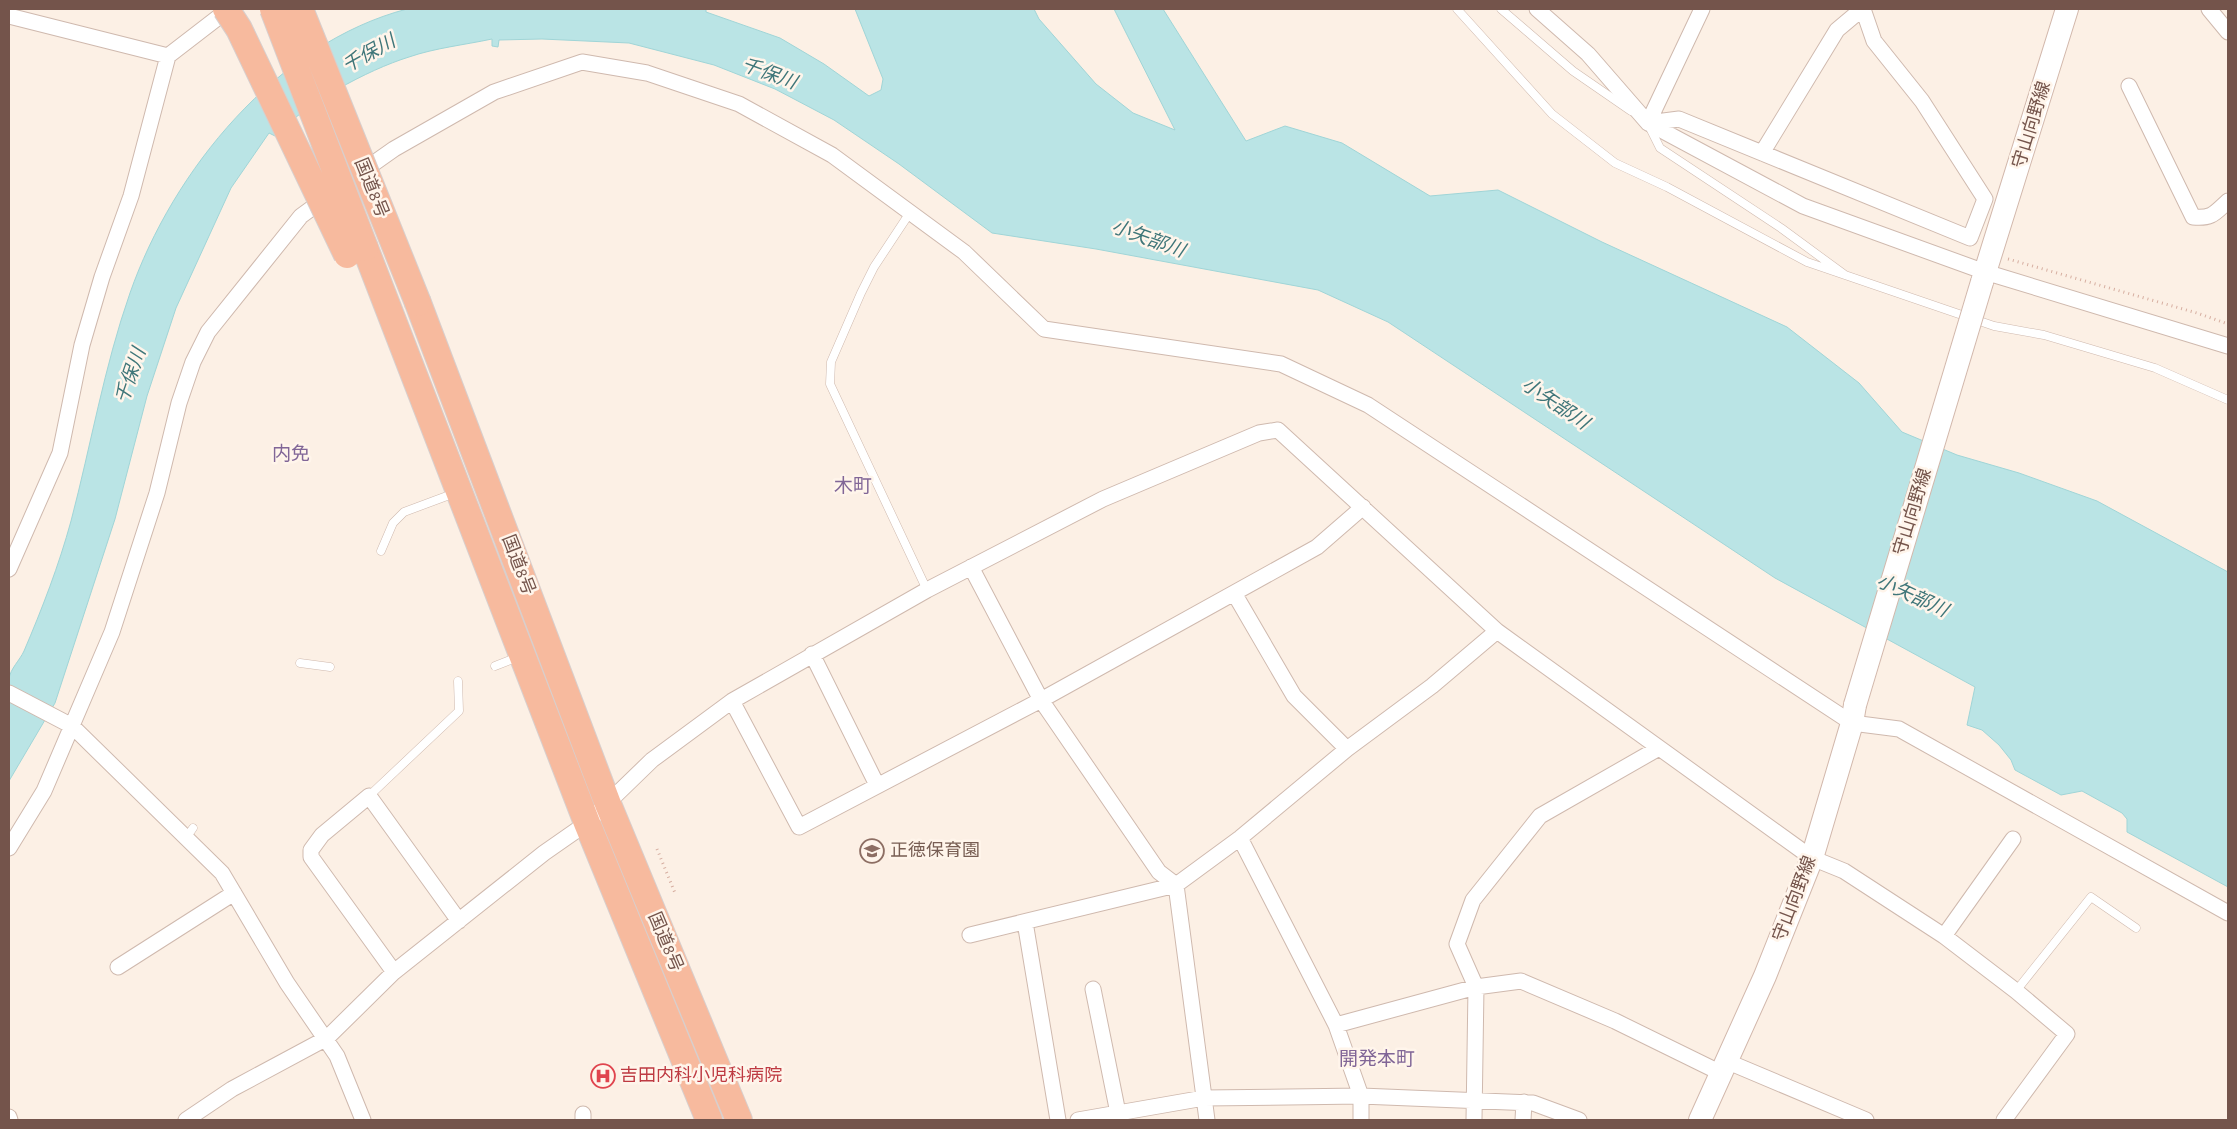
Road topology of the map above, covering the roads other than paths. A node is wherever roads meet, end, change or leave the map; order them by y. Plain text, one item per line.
1 (227, 9) edge
2 (273, 9) edge
3 (300, 9) edge
4 (318, 9) edge
5 (1457, 9) edge
6 (1501, 9) edge
7 (1537, 9) edge
8 (1702, 9) edge
9 (1862, 9) edge
10 (2067, 9) edge
11 (2209, 9) edge
12 (9, 16) edge
13 (2228, 32) edge
14 (168, 56) junction
15 (2129, 86) dead end
16 (1648, 123) junction
17 (1762, 153) junction
18 (2228, 201) edge
19 (911, 211) junction
20 (385, 223) junction
21 (356, 252) junction
22 (1845, 275) junction
23 (1984, 277) junction
24 (2228, 346) edge
25 (2228, 400) edge
26 (459, 491) junction
27 (1363, 508) junction
28 (381, 551) dead end
29 (971, 567) junction
30 (9, 569) edge
31 (927, 590) junction
32 (1234, 593) junction
33 (1497, 631) junction
34 (812, 654) junction
35 (522, 655) junction
36 (300, 662) dead end
37 (495, 666) dead end
38 (330, 667) dead end
39 (458, 681) dead end
40 (9, 693) edge
41 (1042, 700) junction
42 (732, 701) junction
43 (1854, 714) junction
44 (66, 723) junction
45 (1659, 748) junction
46 (1346, 749) junction
47 (877, 785) junction
48 (369, 796) junction
49 (608, 804) junction
50 (587, 823) junction
51 (1240, 838) junction
52 (2013, 839) dead end
53 (9, 848) edge
54 (1812, 858) junction
55 (1176, 885) junction
56 (234, 893) junction
57 (2228, 913) edge
58 (459, 921) junction
59 (1025, 922) junction
60 (2136, 928) dead end
61 (970, 935) dead end
62 (1944, 936) junction
63 (118, 967) dead end
64 (394, 972) junction
65 (1476, 986) junction
66 (1093, 989) dead end
67 (2016, 991) junction
68 (1336, 1024) junction
69 (327, 1038) junction
70 (1724, 1067) junction
71 (1361, 1096) junction
72 (1204, 1098) junction
73 (1474, 1099) junction
74 (1524, 1102) junction
75 (1118, 1113) junction
76 (186, 1120) edge
77 (363, 1120) edge
78 (709, 1120) edge
79 (739, 1120) edge
80 (1058, 1120) edge
81 (1078, 1120) edge
82 (1207, 1120) edge
83 (1361, 1120) edge
84 (1474, 1120) edge
85 (1523, 1120) edge
86 (1579, 1120) edge
87 (1700, 1120) edge
88 (1866, 1120) edge
89 (2004, 1120) edge

1 - 14 street
1 - 21 highway, bridge
2 - 21 highway, 国道8号, bridge
3 - 20 highway, 国道8号, bridge
4 - 20 highway, bridge
5 - 22 lane
6 - 16 lane
7 - 16 street
8 - 16 street
9 - 17 street
9 - 17 street
10 - 23 main road, 守山向野線
11 - 13 street
12 - 14 street
14 - 30 street
15 - 18 street
16 - 17 street
16 - 22 lane
16 - 23 street
19 - 31 lane
19 - 43 street
19 - 44 street
20 - 49 highway, 国道8号, bridge
21 - 26 highway, 国道8号
22 - 25 lane
23 - 24 street
23 - 43 main road, 守山向野線, bridge
26 - 28 lane
26 - 35 highway, 国道8号
27 - 29 street
27 - 32 street
27 - 33 street
29 - 31 street
29 - 41 street
31 - 34 street
32 - 41 street
32 - 46 street
33 - 45 street
33 - 46 street
34 - 42 street
34 - 47 street
35 - 37 lane
35 - 50 highway, 国道8号
36 - 38 lane
39 - 48 lane
40 - 44 street
41 - 47 street
41 - 55 street
42 - 47 street
42 - 49 street
43 - 54 main road, 守山向野線
43 - 57 street
44 - 53 street
44 - 56 street
45 - 54 street
45 - 65 street
46 - 51 street
48 - 58 street
48 - 64 street
49 - 50 street
49 - 79 highway, 国道8号
50 - 58 street
50 - 78 highway, 国道8号
51 - 55 street
51 - 68 street
52 - 62 street
54 - 62 street
54 - 70 main road, 守山向野線
55 - 59 street
55 - 72 street
56 - 63 street
56 - 69 street
58 - 64 street
59 - 61 street
59 - 80 street
60 - 67 lane
62 - 67 street
64 - 69 street
65 - 68 street
65 - 70 street
65 - 73 street
66 - 75 street
67 - 89 street
68 - 71 street
69 - 76 street
69 - 77 street
70 - 87 main road, 守山向野線
70 - 88 street
71 - 72 street
71 - 73 street
71 - 83 street
72 - 75 street
72 - 82 street
73 - 74 street
73 - 84 street
74 - 85 street
74 - 86 street
75 - 81 street

